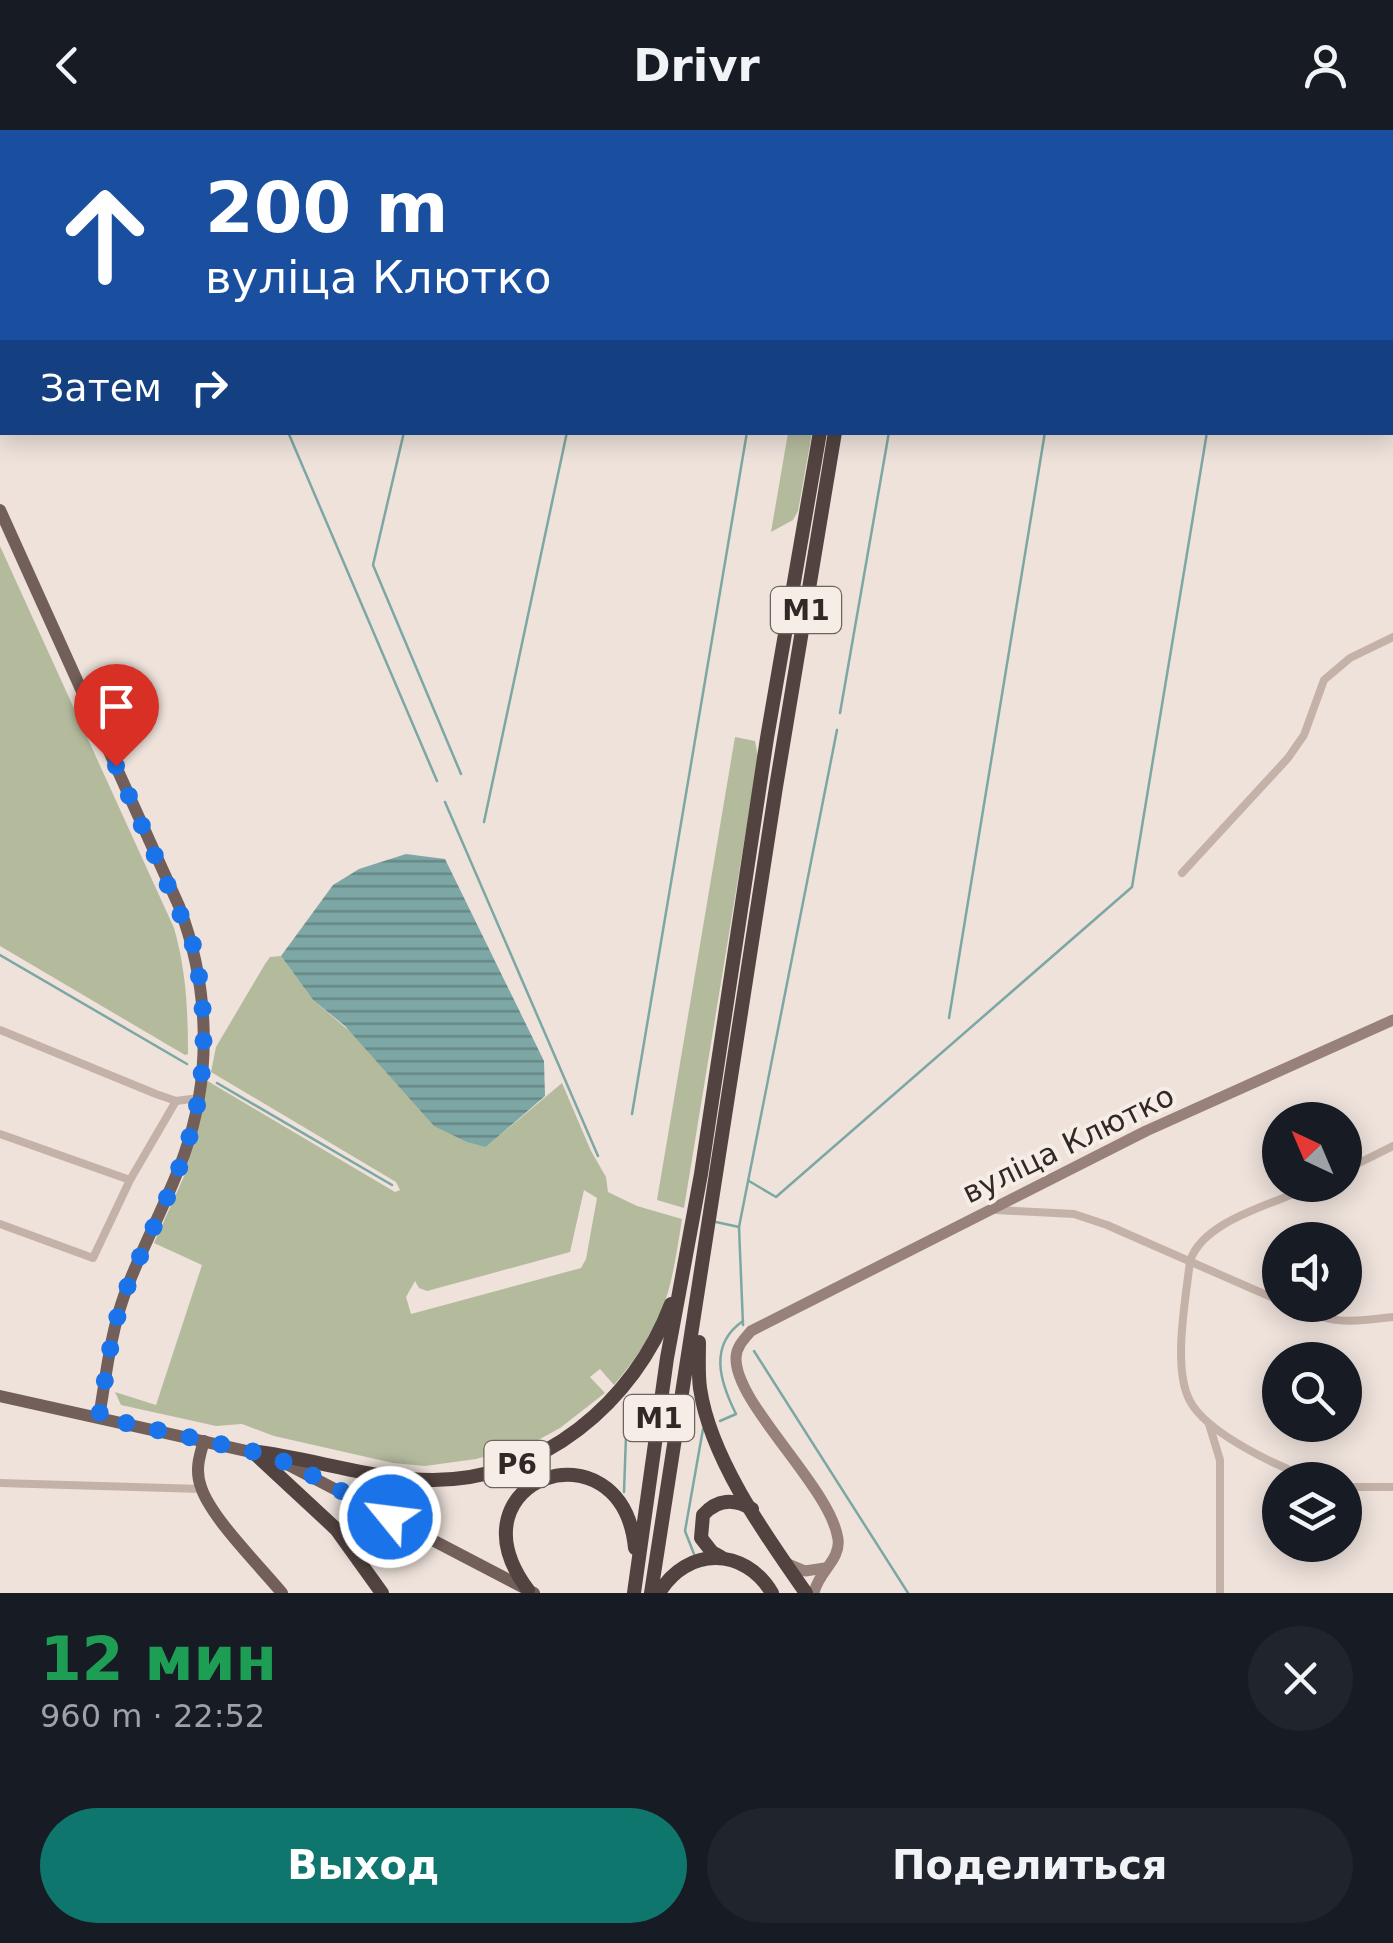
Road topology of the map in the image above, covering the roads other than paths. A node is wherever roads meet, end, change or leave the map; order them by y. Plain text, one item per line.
1 (819, 435) edge
2 (835, 435) edge
3 (0, 510) edge
4 (1393, 637) edge
5 (1182, 873) dead end
6 (1393, 1020) edge
7 (0, 1030) edge
8 (199, 1098) junction
9 (176, 1100) junction
10 (0, 1134) edge
11 (1393, 1146) edge
12 (1362, 1162) edge
13 (130, 1180) junction
14 (1275, 1202) edge
15 (991, 1210) junction
16 (0, 1224) edge
17 (1190, 1261) junction
18 (685, 1265) junction
19 (700, 1291) junction
20 (1262, 1293) edge
21 (1393, 1317) edge
22 (1362, 1321) edge
23 (0, 1396) edge
24 (99, 1417) junction
25 (1208, 1421) junction
26 (204, 1441) junction
27 (1237, 1441) junction
28 (251, 1451) junction
29 (1220, 1460) junction
30 (1279, 1462) edge
31 (0, 1484) edge
32 (1362, 1487) edge
33 (1393, 1487) edge
34 (201, 1489) junction
35 (752, 1509) junction
36 (721, 1558) junction
37 (784, 1562) junction
38 (825, 1568) junction
39 (637, 1572) junction
40 (526, 1592) edge
41 (282, 1593) edge
42 (382, 1593) edge
43 (634, 1593) edge
44 (651, 1593) edge
45 (660, 1593) edge
46 (772, 1593) edge
47 (806, 1593) edge
48 (814, 1593) edge
49 (1220, 1593) edge

1 - 18 highway, М1
2 - 19 highway, М1
3 - 8 main road
4 - 5 street
6 - 15 street, вуліца Клютко
7 - 9 street
8 - 9 street
8 - 24 main road
9 - 13 street
10 - 13 street
11 - 12 street
13 - 16 street
14 - 17 street
15 - 17 street
15 - 38 street, вуліца Клютко
17 - 20 street
17 - 25 street
18 - 28 highway, Р6
18 - 39 highway, М1
19 - 35 highway
19 - 44 highway, М1
21 - 22 street
23 - 24 main road, Р6
24 - 26 main road, Р6
25 - 27 street
25 - 29 street
26 - 28 main road, Р6
26 - 34 main road
27 - 29 street
27 - 30 street
28 - 40 main road, Р6
28 - 42 highway
29 - 49 street
31 - 34 street
32 - 33 street
34 - 41 main road
35 - 36 highway
35 - 37 highway
36 - 45 highway
36 - 46 highway
37 - 38 street
37 - 47 highway
38 - 48 street
39 - 40 highway, Р6
39 - 43 highway, М1

